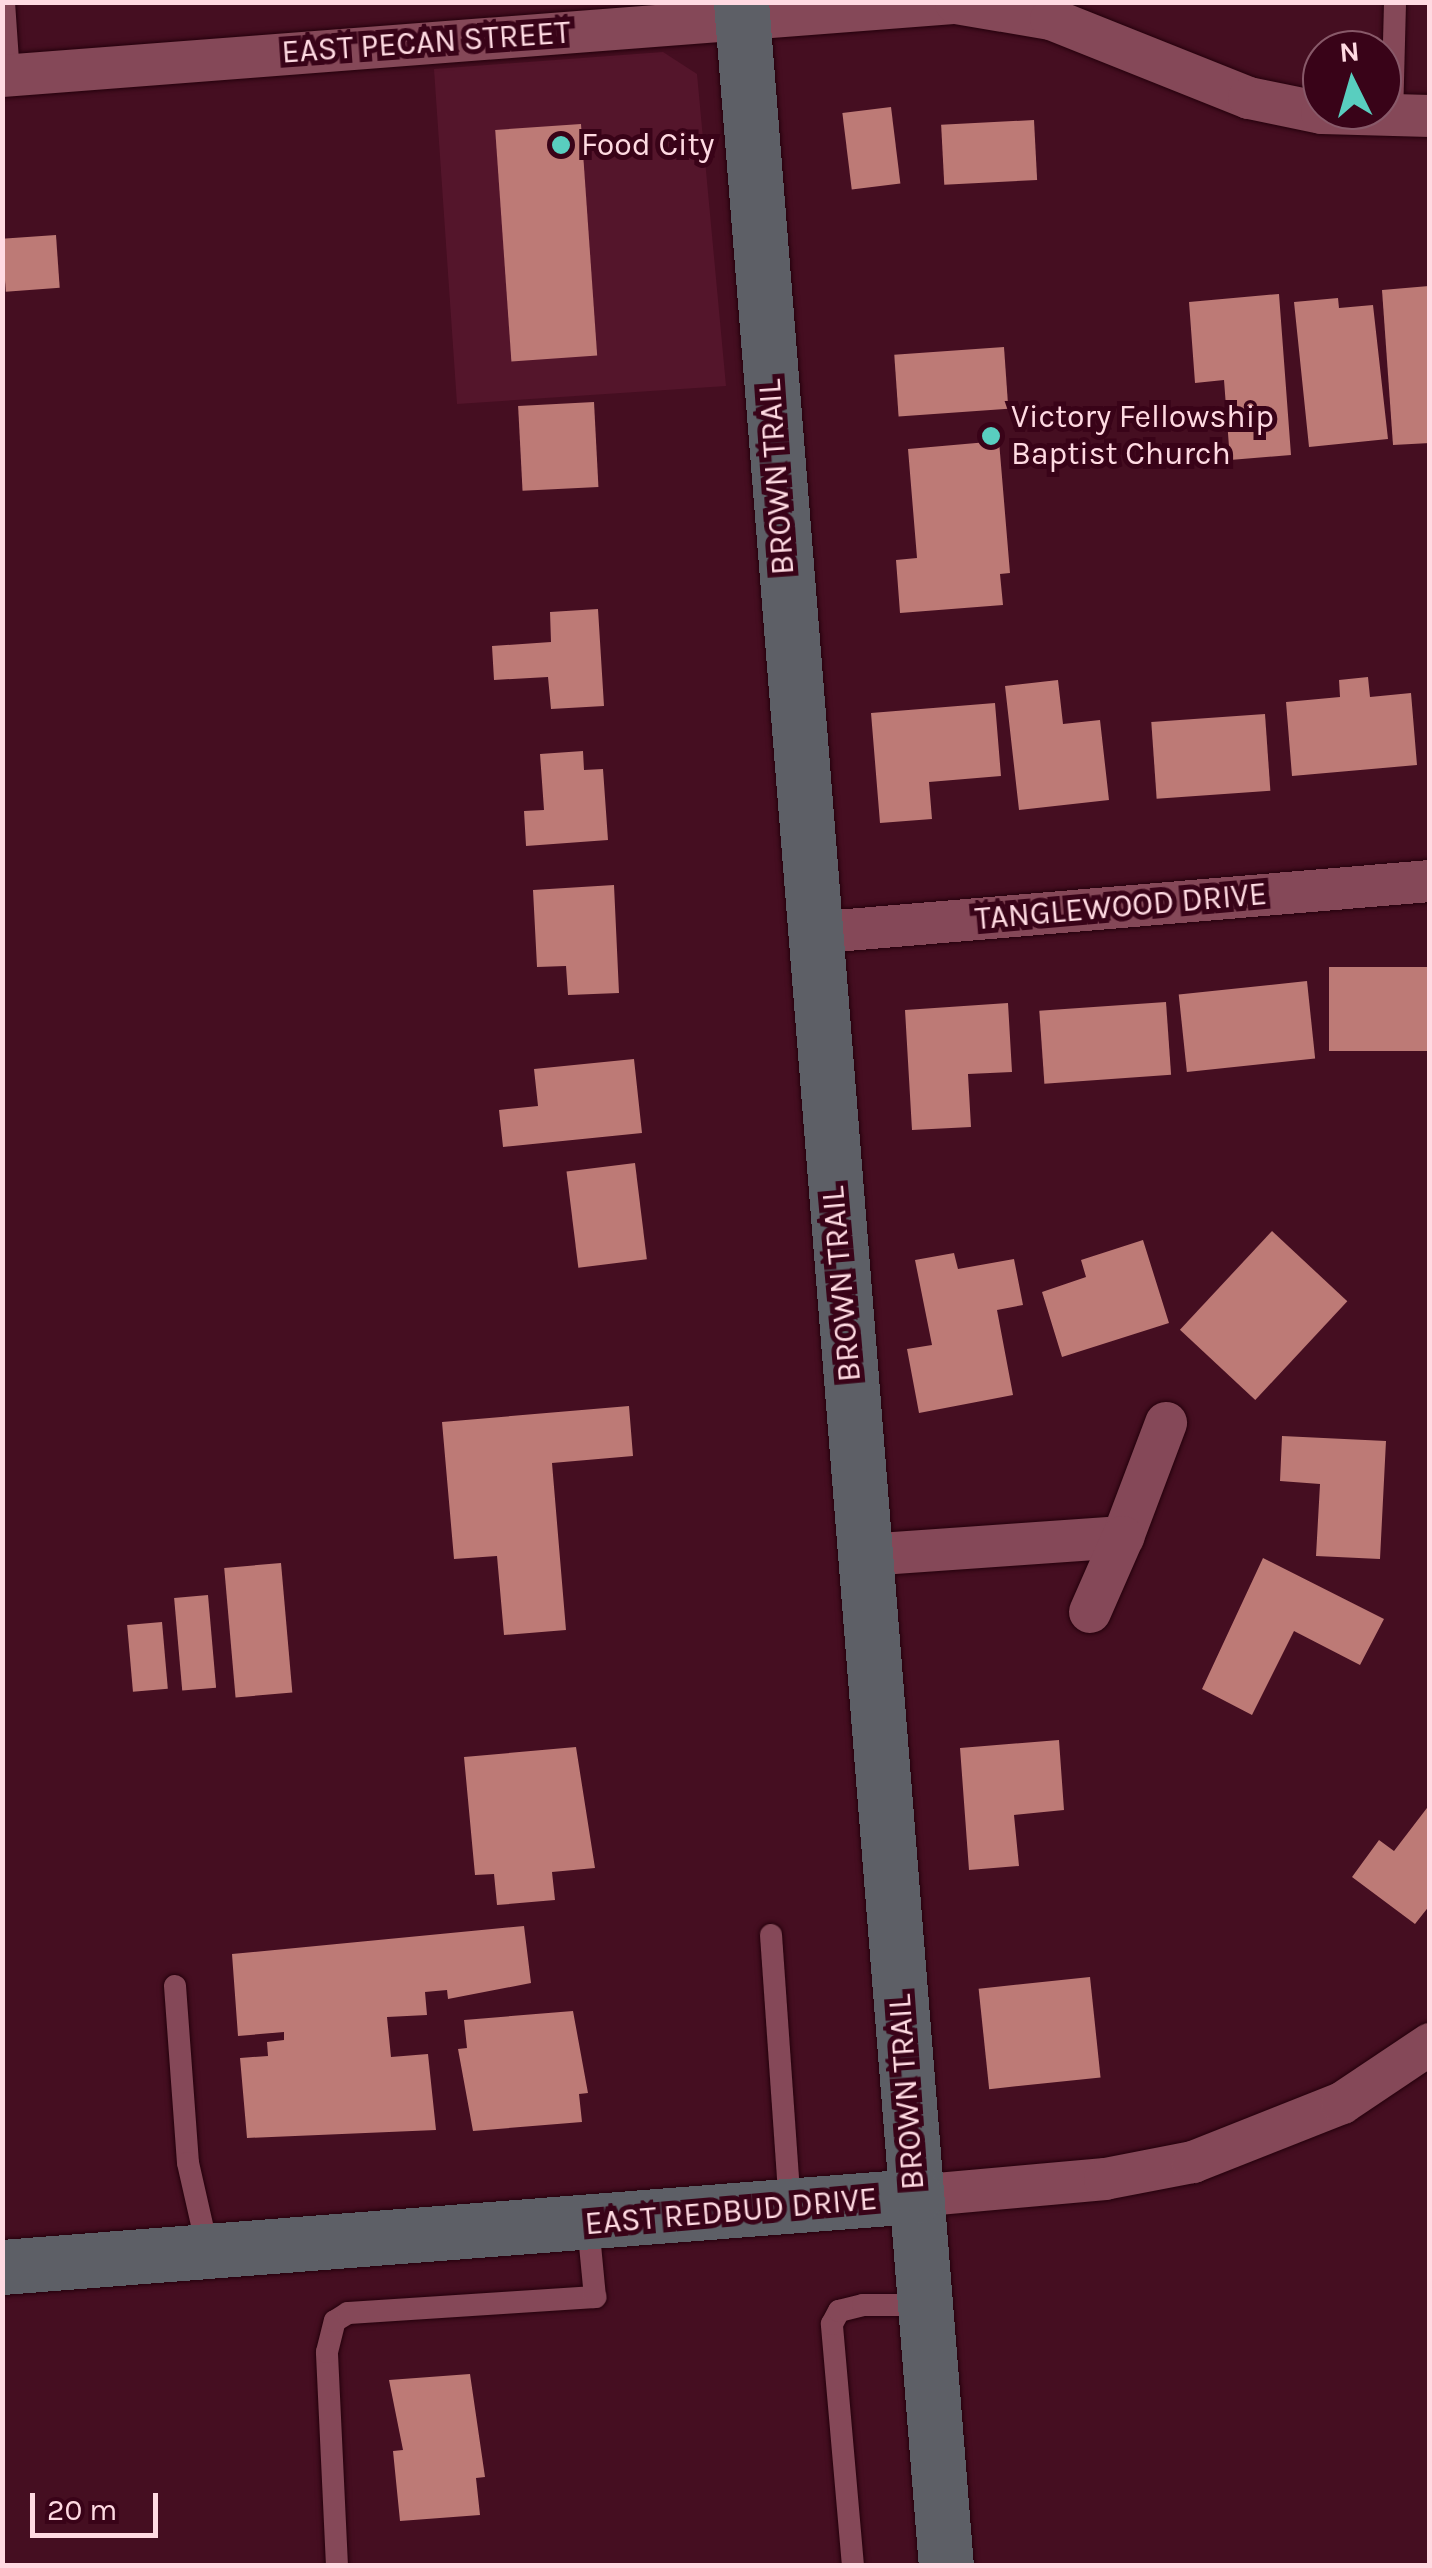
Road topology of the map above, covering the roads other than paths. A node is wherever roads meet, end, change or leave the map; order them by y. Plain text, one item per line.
1 (4, 2) edge
2 (1395, 2) edge
3 (742, 10) edge
4 (610, 15) edge
5 (6, 75) edge
6 (1411, 117) edge
7 (1430, 881) edge
8 (812, 933) junction
9 (1166, 1423) dead end
10 (1123, 1537) junction
11 (866, 1555) junction
12 (1090, 1612) dead end
13 (772, 1934) dead end
14 (174, 1986) dead end
15 (1430, 2044) edge
16 (915, 2196) junction
17 (790, 2207) junction
18 (588, 2224) junction
19 (208, 2251) junction
20 (2, 2267) edge
21 (924, 2305) junction
22 (337, 2566) edge
23 (853, 2566) edge
24 (946, 2566) edge

1 - 5 lane
2 - 6 lane
3 - 4 street, EAST PECAN STREET
3 - 6 street, EAST PECAN STREET
3 - 8 main road, BROWN TRAIL
4 - 5 street, EAST PECAN STREET
7 - 8 street, TANGLEWOOD DRIVE
8 - 11 main road, BROWN TRAIL
9 - 10 street
10 - 11 street
10 - 12 street
11 - 16 main road, BROWN TRAIL
13 - 17 lane
14 - 19 lane
15 - 16 street, EAST REDBUD DRIVE
16 - 17 main road, EAST REDBUD DRIVE
16 - 21 main road, BROWN TRAIL
17 - 18 main road, EAST REDBUD DRIVE
18 - 19 main road, EAST REDBUD DRIVE
18 - 22 lane
19 - 20 main road, EAST REDBUD DRIVE
21 - 23 lane
21 - 24 main road, BROWN TRAIL

